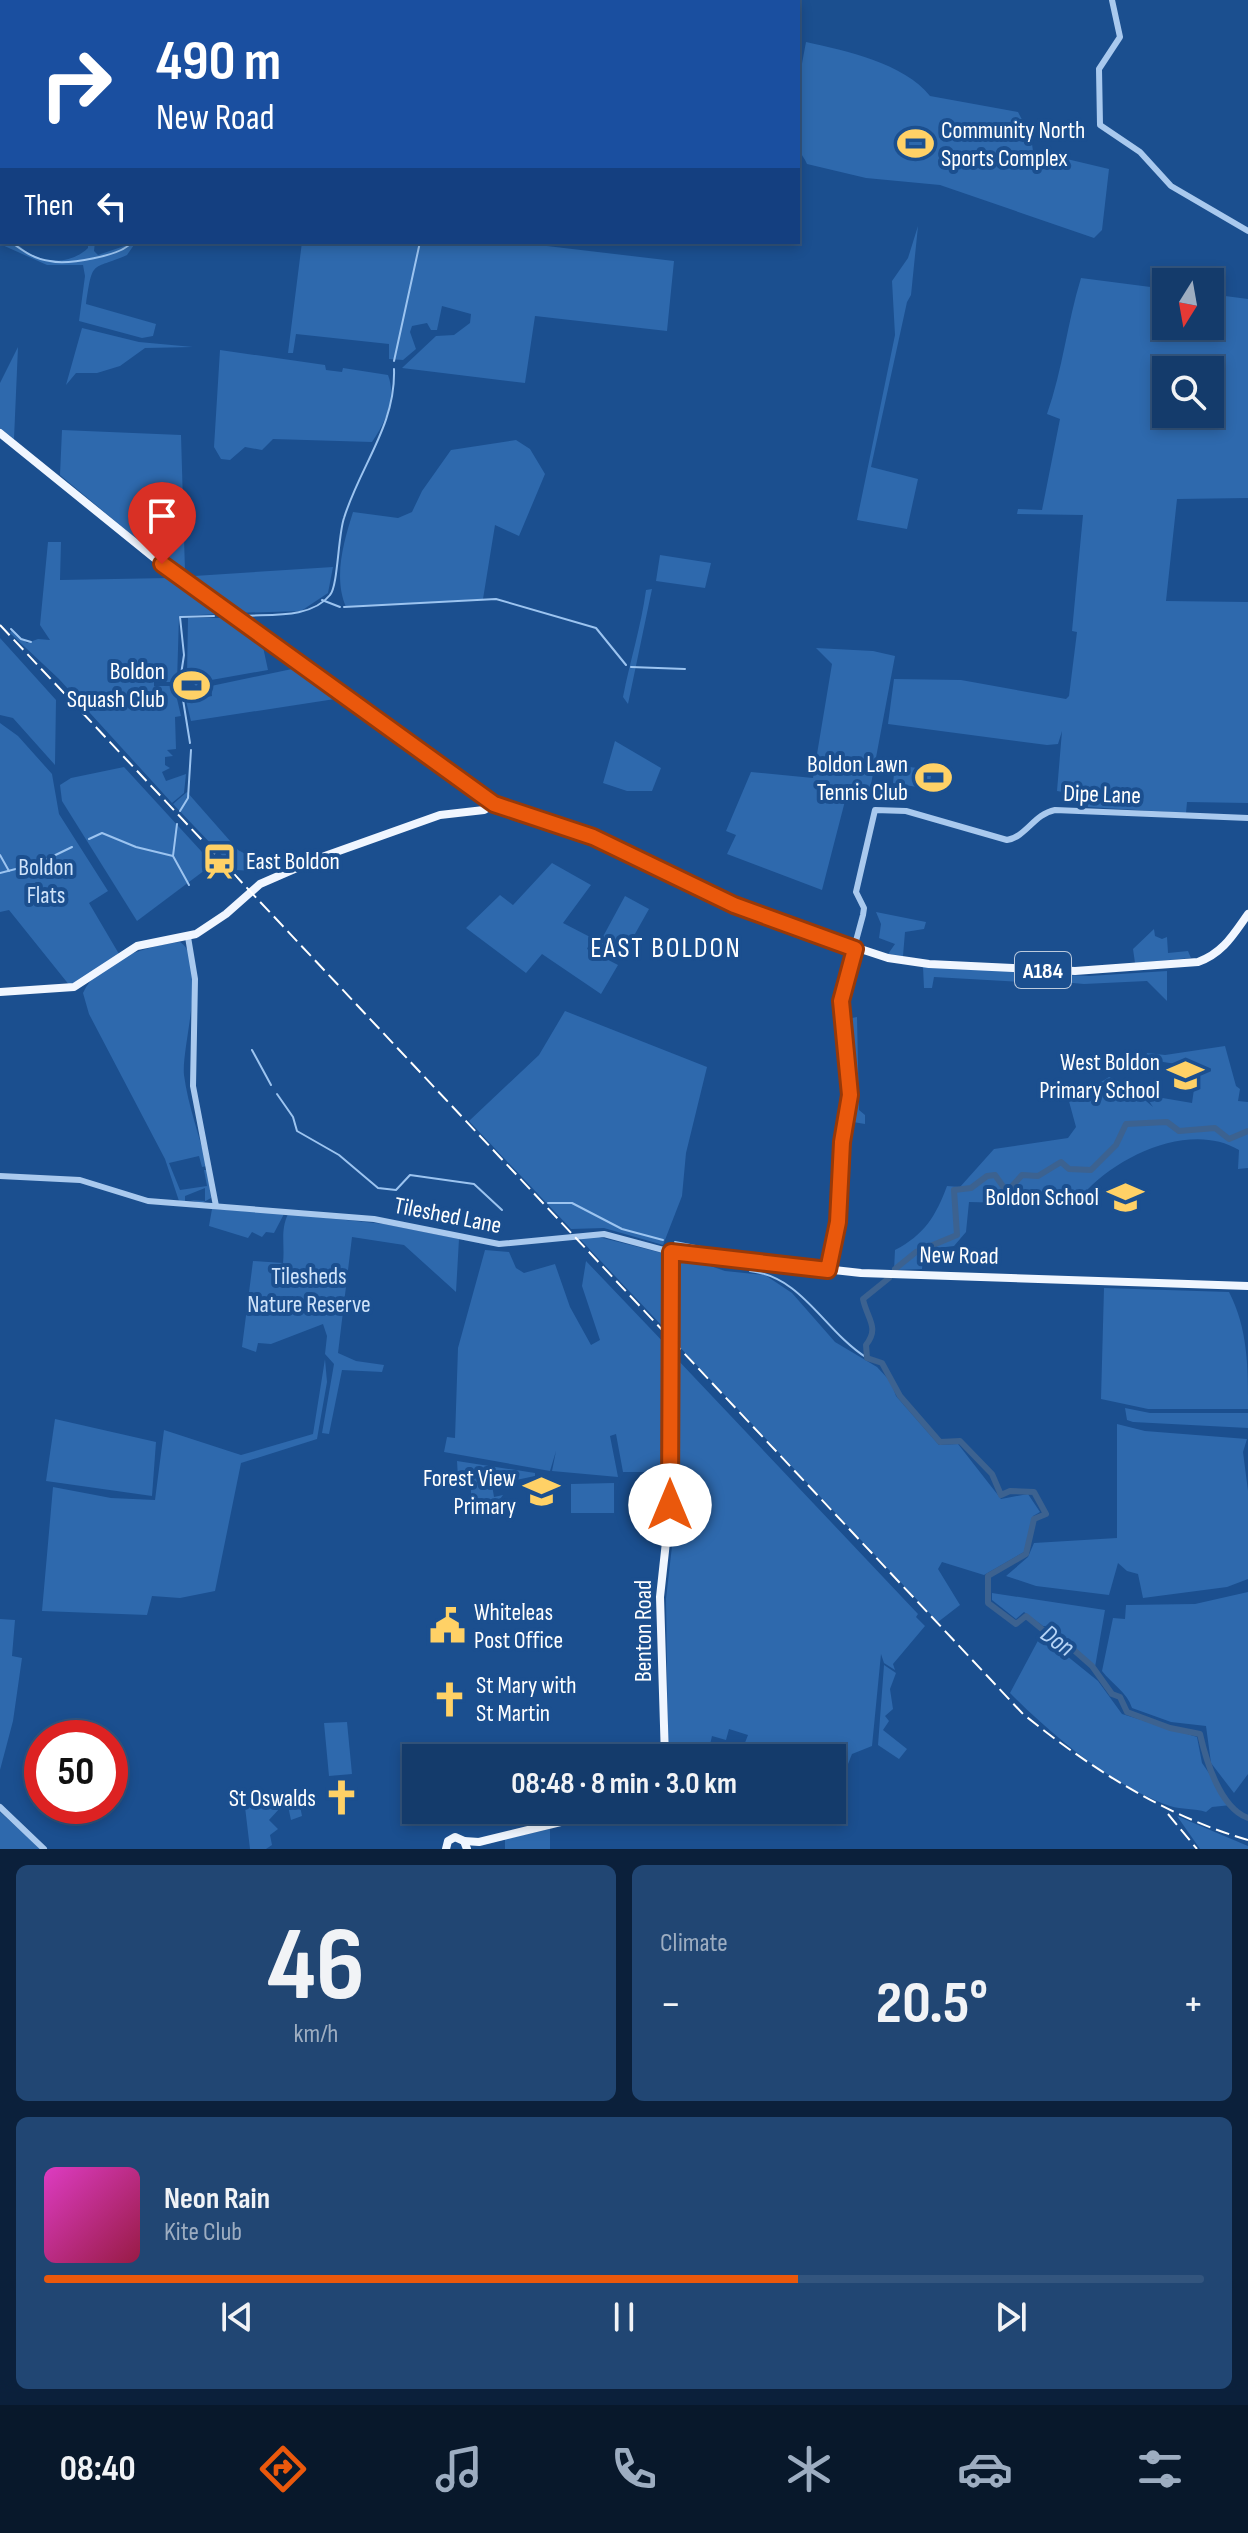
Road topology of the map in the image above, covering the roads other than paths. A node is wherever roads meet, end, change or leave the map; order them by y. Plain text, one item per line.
1 (1112, 0) edge
2 (1248, 231) edge
3 (0, 433) edge
4 (494, 804) junction
5 (1248, 818) edge
6 (1248, 914) edge
7 (188, 937) junction
8 (855, 949) junction
9 (0, 992) edge
10 (0, 1176) edge
11 (216, 1206) junction
12 (671, 1252) junction
13 (828, 1270) junction
14 (1248, 1286) edge
15 (665, 1744) edge
16 (0, 1807) edge
17 (552, 1824) edge
18 (466, 1846) edge
19 (445, 1848) edge
20 (44, 1849) edge

1 - 2 street
3 - 4 main road, A184
4 - 7 main road
4 - 8 main road, A184
5 - 8 street, Dipe Lane
6 - 8 main road, A184
7 - 9 main road
7 - 11 street
8 - 13 street
10 - 11 street, Tileshed Lane
11 - 12 street, Tileshed Lane
12 - 13 main road, New Road
12 - 15 main road, Benton Road
13 - 14 main road, New Road
16 - 20 street
17 - 18 main road
18 - 19 main road

